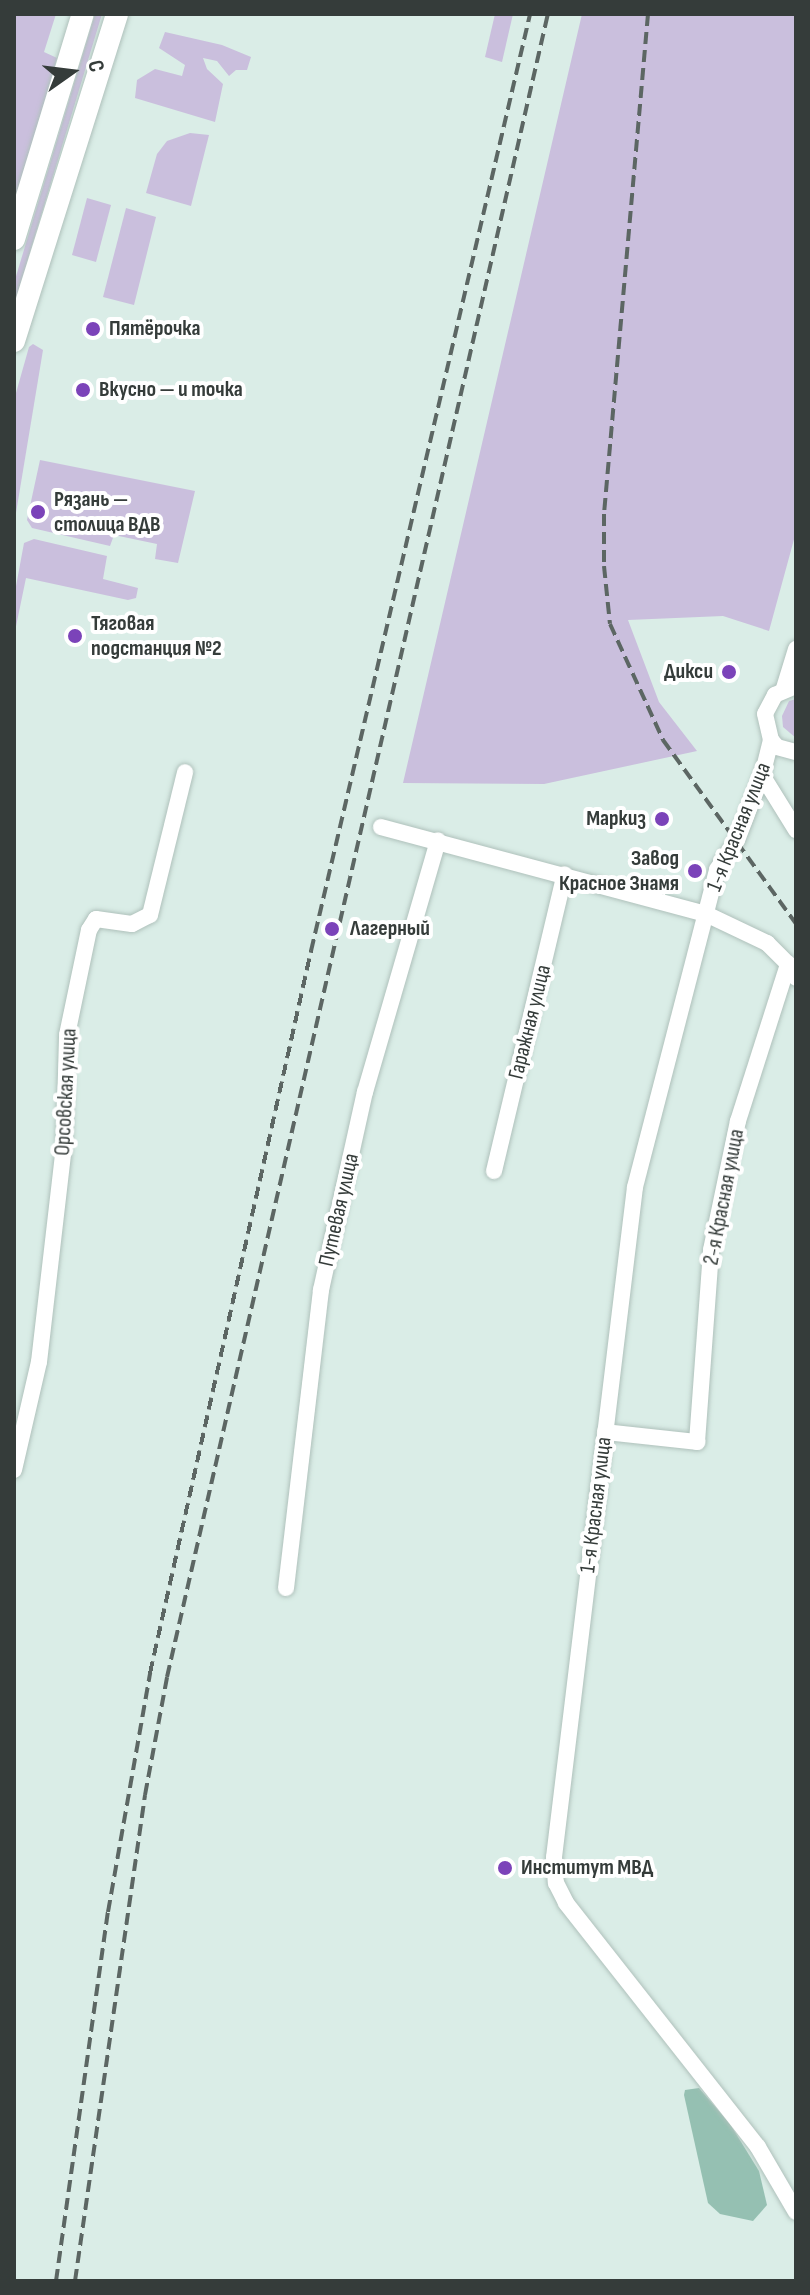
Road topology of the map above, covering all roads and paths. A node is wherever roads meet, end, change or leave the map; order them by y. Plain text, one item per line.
1 (83, 14) edge
2 (117, 14) edge
3 (15, 231) edge
4 (14, 341) edge
5 (795, 656) edge
6 (790, 687) edge
7 (771, 740) junction
8 (796, 752) edge
9 (185, 772) dead end
10 (762, 775) junction
11 (381, 827) dead end
12 (796, 830) edge
13 (438, 840) junction
14 (565, 874) junction
15 (706, 914) junction
16 (792, 971) edge
17 (494, 1171) dead end
18 (605, 1432) junction
19 (14, 1470) edge
20 (286, 1588) dead end
21 (796, 2212) edge

1 - 3 main road
2 - 4 main road
5 - 6 street, 1-я Красная улица
6 - 7 street, 1-я Красная улица
7 - 8 street
7 - 10 street, 1-я Красная улица
8 - 10 street
9 - 19 street, Орсовская улица
10 - 12 street
10 - 15 street, 1-я Красная улица
11 - 13 street, 2-я Красная улица
13 - 14 street, 2-я Красная улица
13 - 20 street, Путевая улица
14 - 15 street, 2-я Красная улица
14 - 17 street, Гаражная улица
15 - 16 street, 2-я Красная улица
15 - 18 street, 1-я Красная улица
16 - 18 street, 2-я Красная улица
18 - 21 street, 1-я Красная улица

